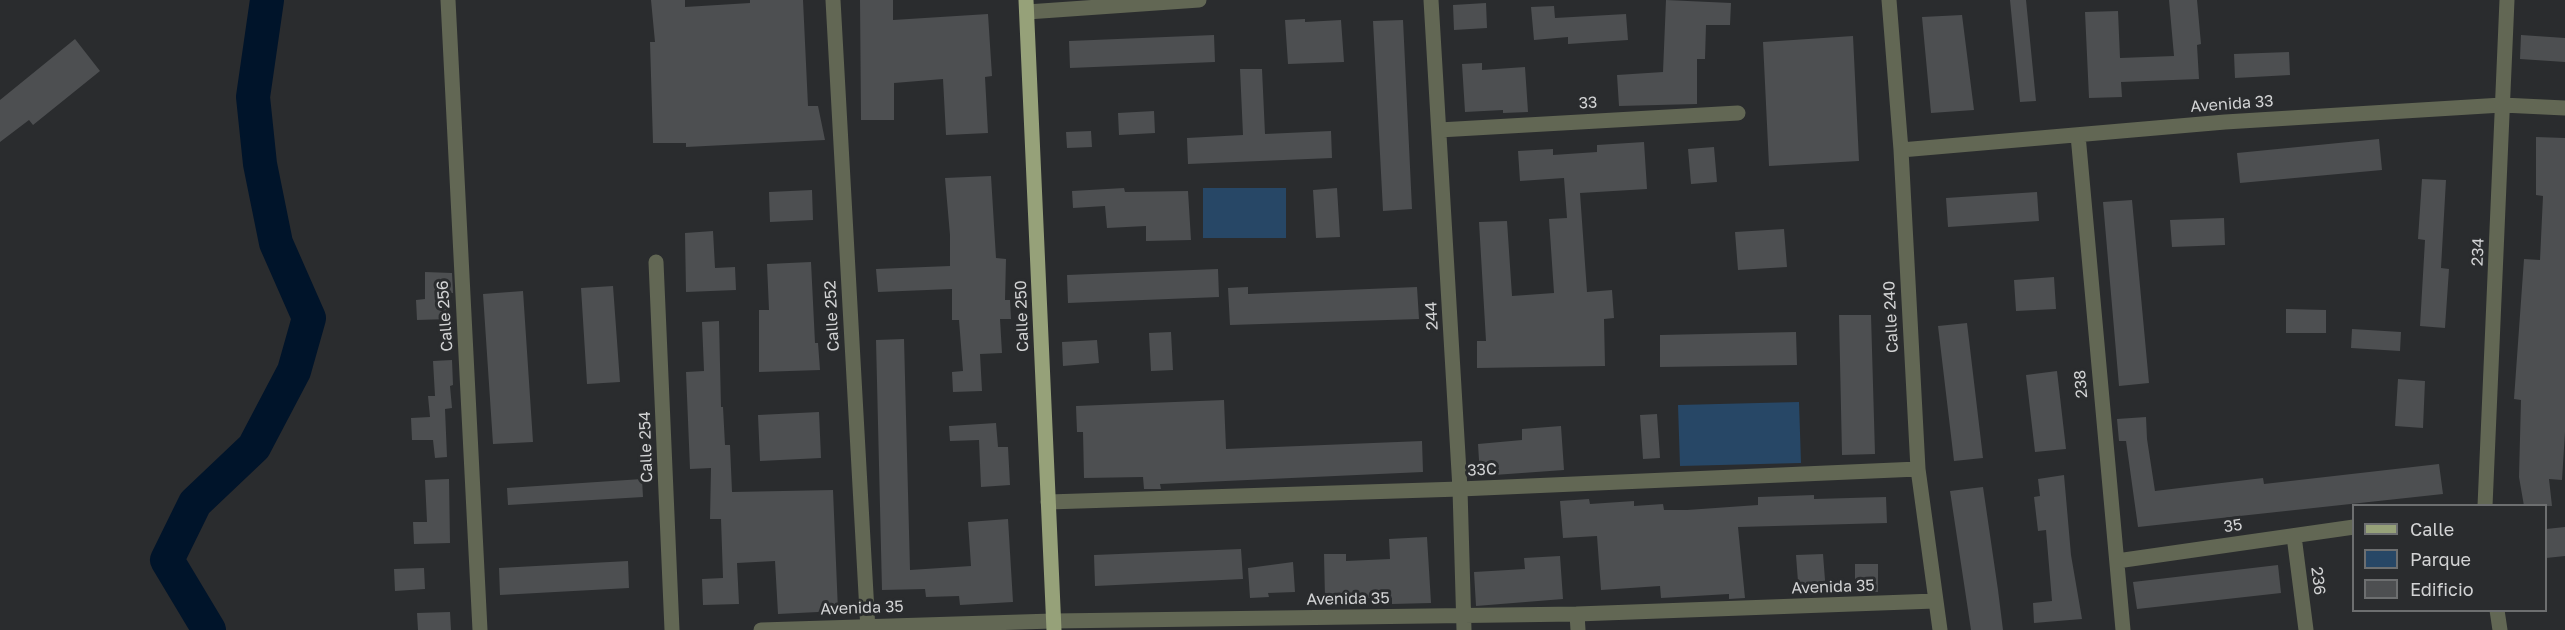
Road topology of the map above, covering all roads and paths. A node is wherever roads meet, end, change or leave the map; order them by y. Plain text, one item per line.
1 (448, 0) edge
2 (833, 0) edge
3 (1198, 0) edge
4 (1431, 0) edge
5 (1889, 0) edge
6 (2506, 0) edge
7 (1027, 6) edge
8 (2502, 105) junction
9 (2565, 108) edge
10 (1738, 113) dead end
11 (1439, 130) junction
12 (2078, 135) junction
13 (1901, 150) junction
14 (656, 262) dead end
15 (1918, 469) junction
16 (1460, 489) junction
17 (1048, 502) junction
18 (2485, 504) edge
19 (2352, 527) edge
20 (2294, 536) junction
21 (2117, 561) junction
22 (1935, 601) junction
23 (2497, 612) edge
24 (1578, 614) junction
25 (1464, 623) edge
26 (1054, 625) edge
27 (868, 628) edge
28 (480, 630) edge
29 (672, 630) edge
30 (761, 630) edge
31 (1578, 630) edge
32 (1940, 630) edge
33 (2123, 630) edge
34 (2306, 630) edge
35 (2500, 630) edge

1 - 28 street, Calle 256
2 - 27 street, Calle 252
3 - 7 street
4 - 11 street, 244
5 - 13 street, Calle 240
6 - 8 street, 234
7 - 17 main road, Calle 250
8 - 9 street, Avenida 33
8 - 12 street, Avenida 33
8 - 18 street, 234
10 - 11 street, 33
11 - 16 street, 244
12 - 13 street, Avenida 33
12 - 21 street, 238
13 - 15 street, Calle 240
14 - 29 street, Calle 254
15 - 16 street, 33C
15 - 22 street, Calle 240
16 - 17 street, 33C
16 - 25 street, 244
17 - 26 main road, Calle 250
19 - 20 street, 35
20 - 21 street, 35
20 - 34 street, 236
21 - 33 street, 238
22 - 24 street, Avenida 35
22 - 32 street, Calle 240
23 - 35 street
24 - 25 street, Avenida 35
24 - 31 street
25 - 26 street, Avenida 35
26 - 27 street, Avenida 35
27 - 30 street, Avenida 35

